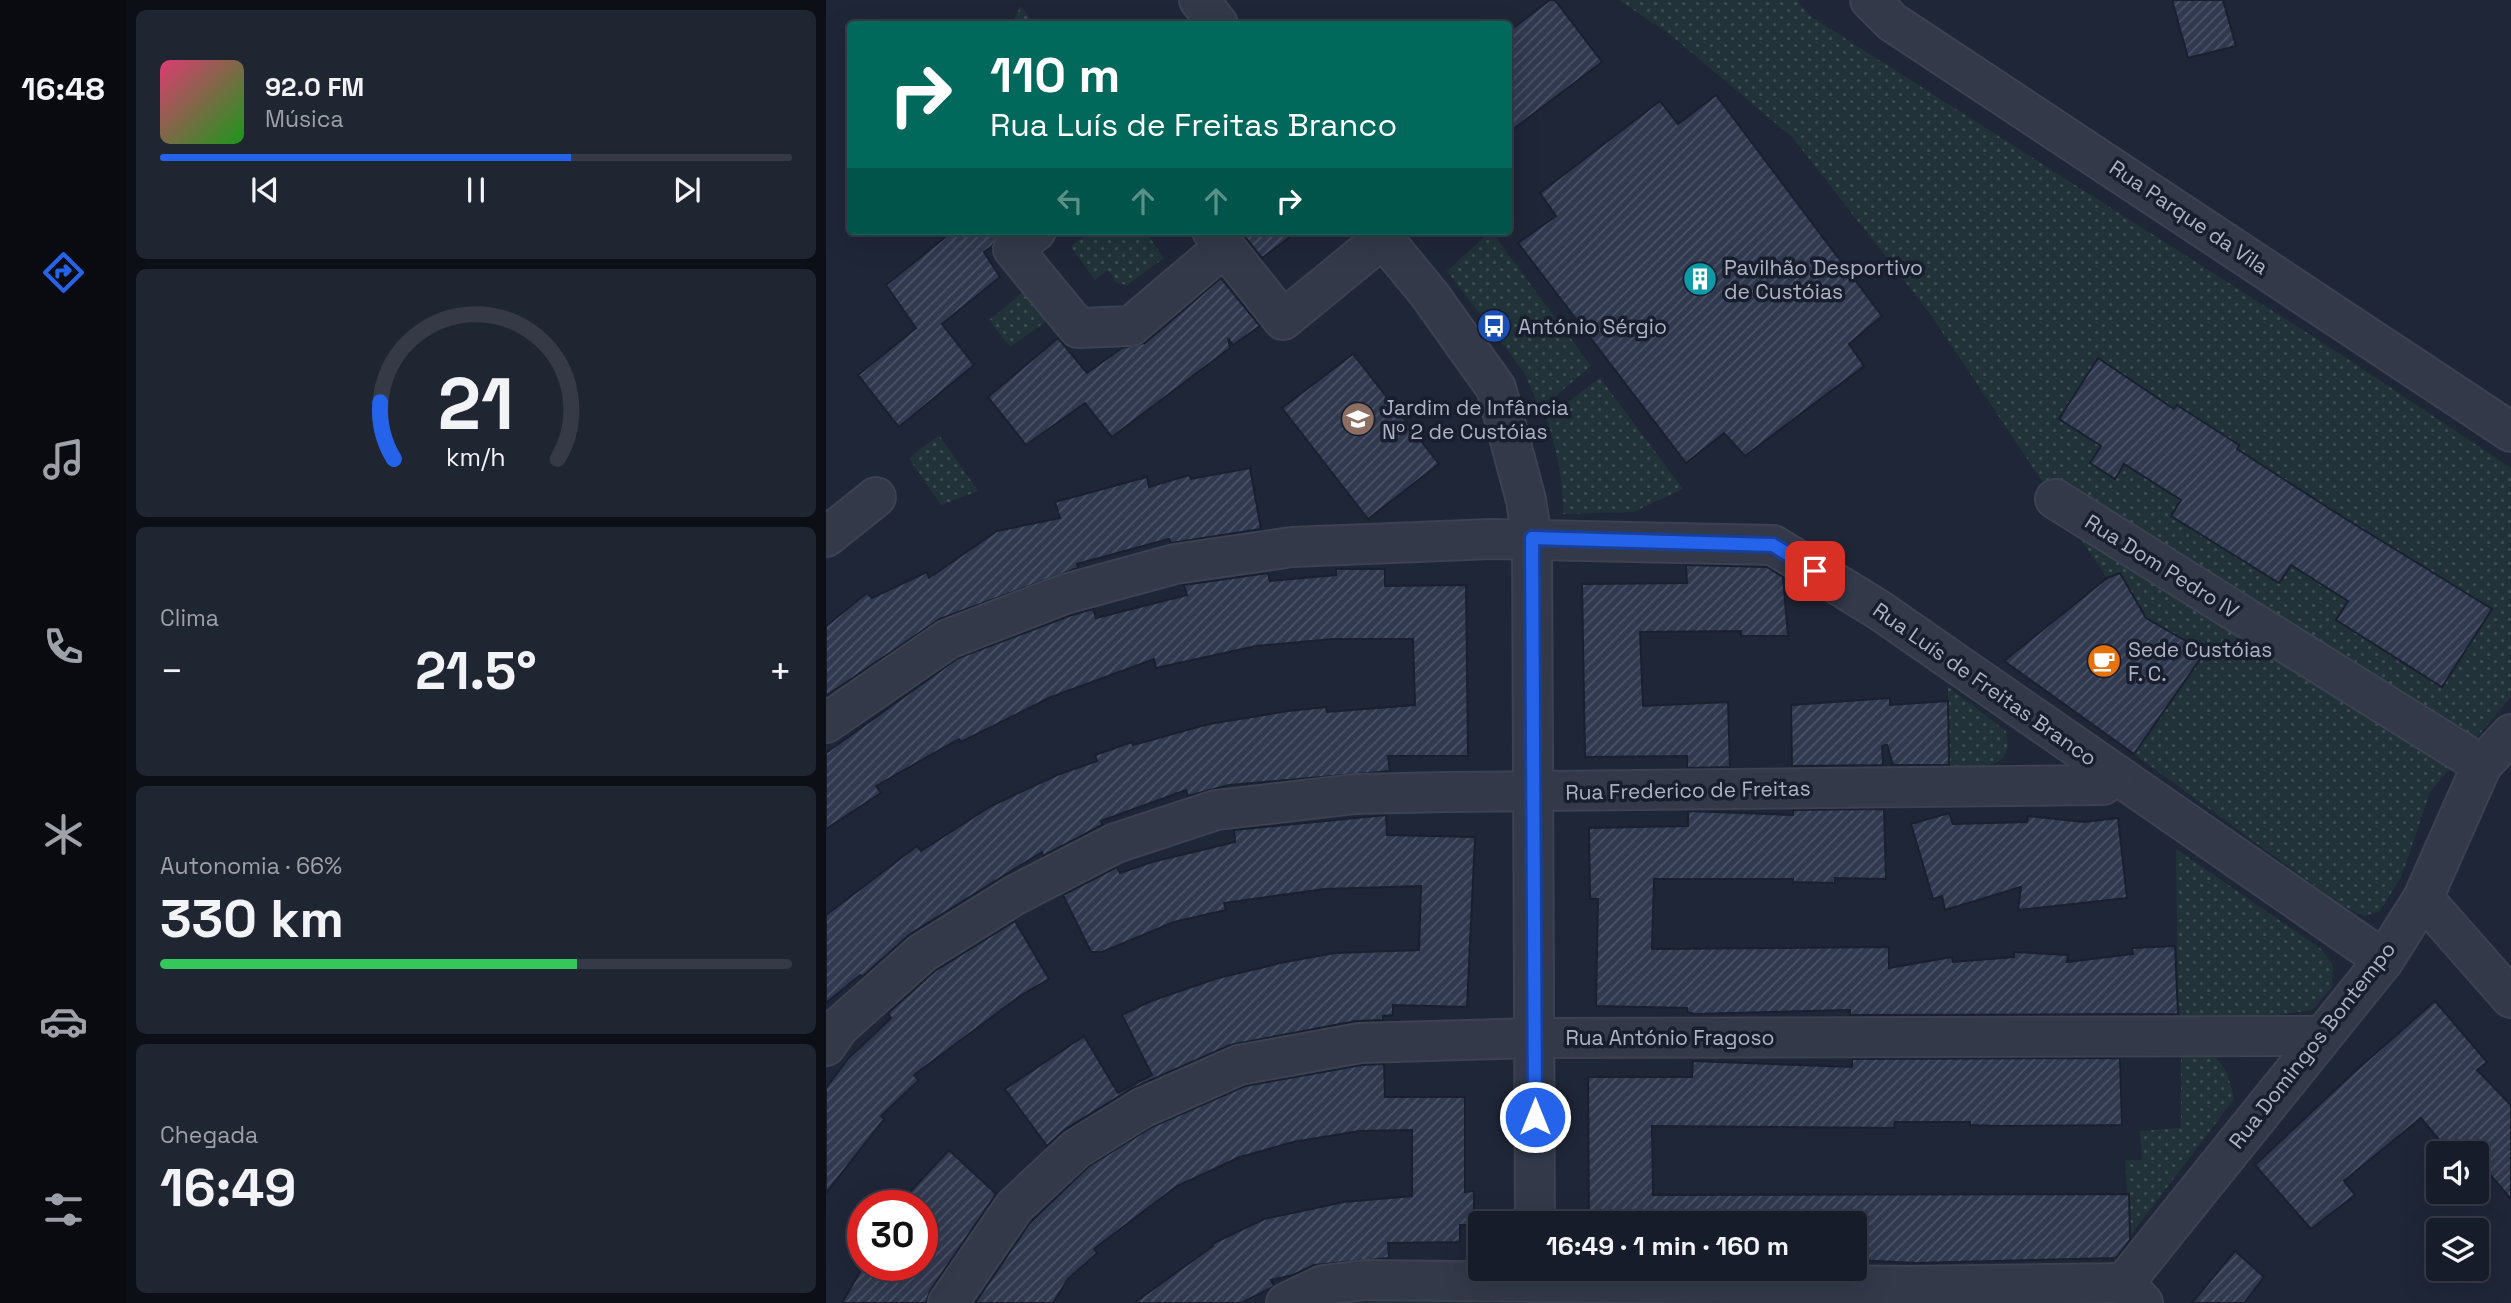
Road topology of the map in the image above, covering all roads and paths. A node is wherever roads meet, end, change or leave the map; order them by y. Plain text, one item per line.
1 (1199, 0) edge
2 (1870, 0) edge
3 (1216, 21) edge
4 (1031, 235) edge
5 (1380, 235) edge
6 (1218, 239) edge
7 (2511, 432) edge
8 (876, 496) dead end
9 (2055, 499) dead end
10 (826, 537) edge
11 (1532, 538) junction
12 (827, 719) edge
13 (2511, 734) edge
14 (2482, 765) junction
15 (2117, 775) junction
16 (1535, 792) junction
17 (2423, 898) junction
18 (2384, 960) junction
19 (2511, 998) edge
20 (2321, 1036) junction
21 (1536, 1038) junction
22 (826, 1046) edge
23 (1535, 1211) edge
24 (1534, 1284) edge
25 (2133, 1293) edge
26 (1909, 1295) edge
27 (948, 1303) edge
28 (1286, 1303) edge

1 - 3 street
2 - 7 street, Rua Parque da Vila
4 - 6 street
5 - 6 street
5 - 11 street
8 - 10 street
9 - 14 street, Rua Dom Pedro IV
11 - 12 street, Rua Luís de Freitas Branco
11 - 15 street, Rua Luís de Freitas Branco
11 - 16 street
13 - 14 street, Rua Domingos Bontempo
14 - 17 street, Rua Domingos Bontempo
15 - 16 street, Rua Frederico de Freitas
15 - 18 street, Rua Luís de Freitas Branco
16 - 21 street
16 - 22 street, Rua Frederico de Freitas
17 - 18 street, Rua Domingos Bontempo
17 - 19 street
18 - 20 street, Rua Domingos Bontempo
20 - 21 street, Rua António Fragoso
20 - 25 street, Rua Domingos Bontempo
21 - 23 street
21 - 27 street, Rua António Fragoso
24 - 26 street
24 - 28 street
25 - 26 street

